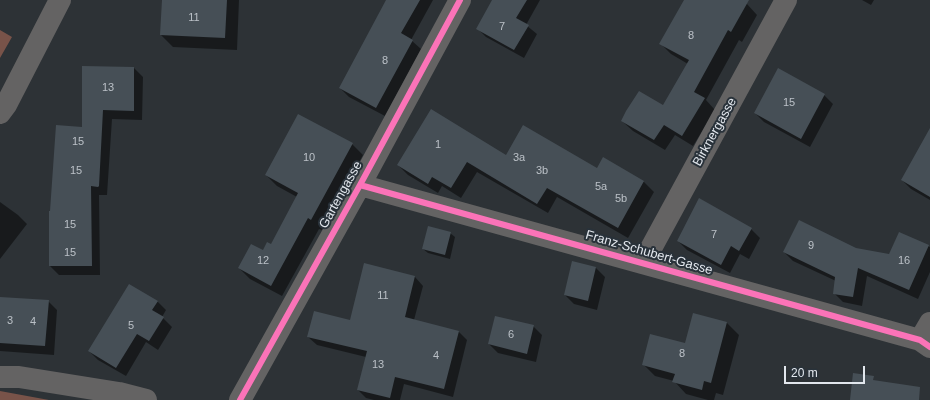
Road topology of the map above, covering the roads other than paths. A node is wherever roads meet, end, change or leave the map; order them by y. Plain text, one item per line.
1 (60, 0) edge
2 (460, 0) edge
3 (786, 0) edge
4 (0, 113) edge
5 (360, 185) junction
6 (643, 263) junction
7 (927, 337) edge
8 (0, 377) edge
9 (146, 400) edge
10 (240, 400) edge

1 - 4 street
2 - 5 street, Gartengasse
3 - 6 street, Birknergasse
5 - 6 street, Franz-Schubert-Gasse
5 - 10 street, Gartengasse
6 - 7 street, Franz-Schubert-Gasse
8 - 9 street

